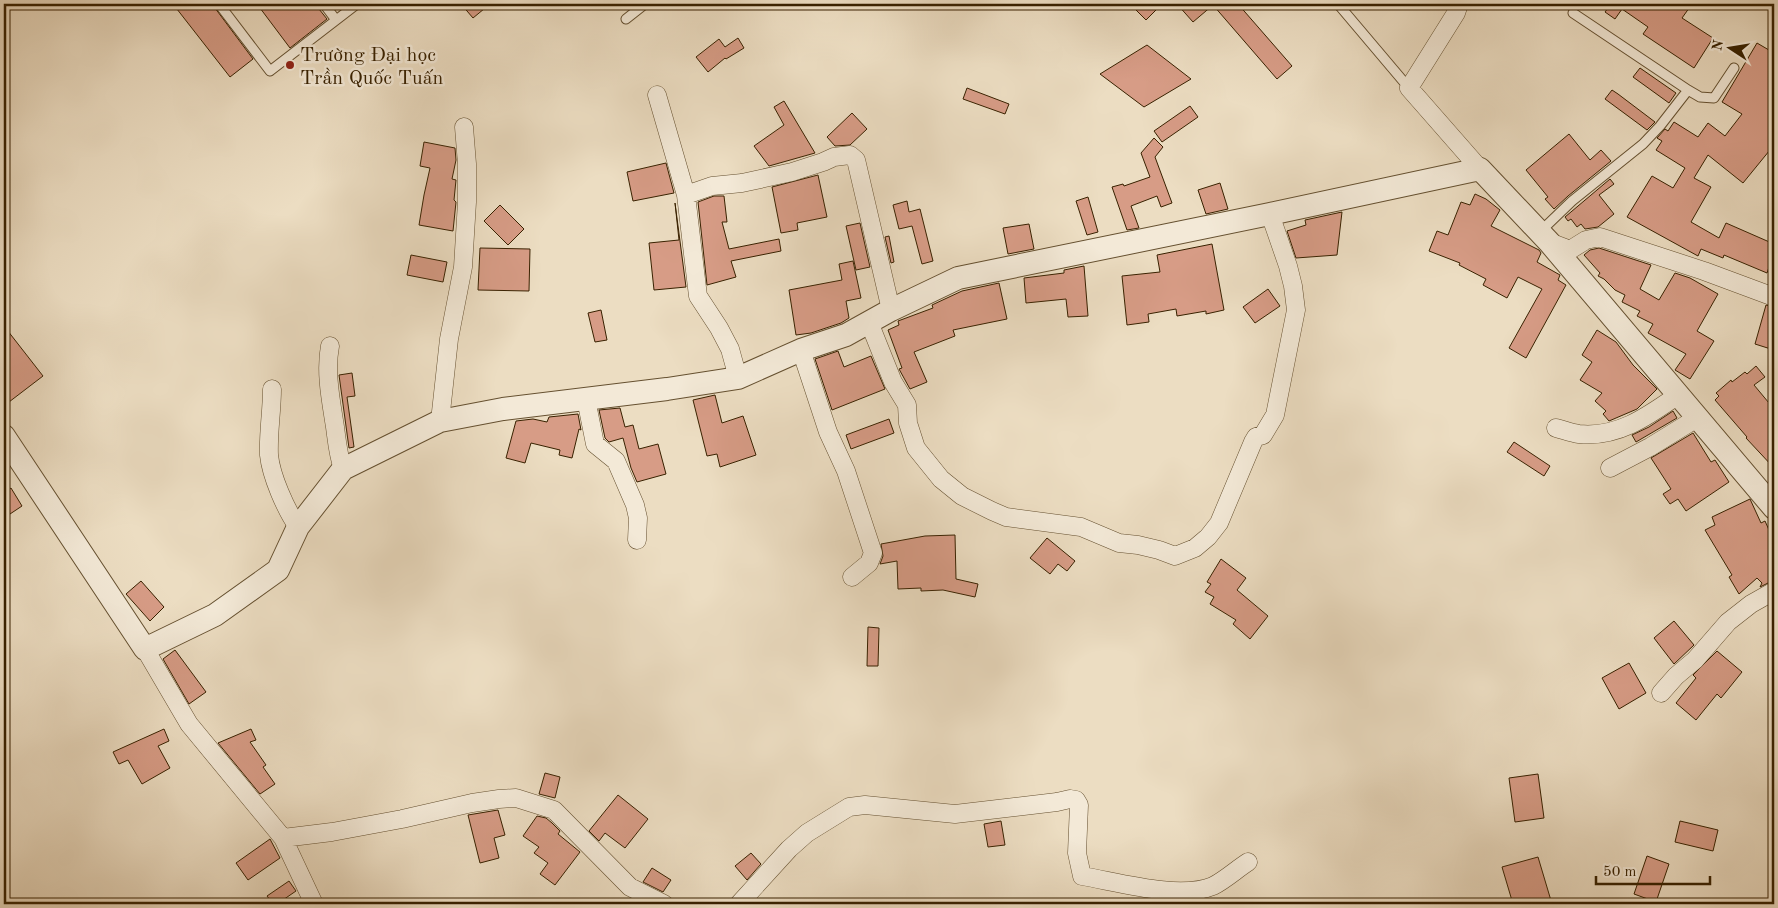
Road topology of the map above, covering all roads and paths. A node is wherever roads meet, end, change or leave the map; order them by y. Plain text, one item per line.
1 (219, 4) edge
2 (324, 4) edge
3 (357, 4) edge
4 (645, 4) edge
5 (1338, 4) edge
6 (1458, 4) edge
7 (1774, 10) edge
8 (1573, 13) dead end
9 (1769, 18) dead end
10 (626, 19) dead end
11 (336, 20) junction
12 (1734, 68) dead end
13 (1409, 88) junction
14 (1688, 90) junction
15 (658, 95) dead end
16 (464, 127) dead end
17 (1480, 169) junction
18 (686, 195) junction
19 (1270, 214) junction
20 (1549, 242) junction
21 (1774, 297) edge
22 (891, 310) junction
23 (869, 322) junction
24 (330, 346) dead end
25 (801, 350) junction
26 (738, 378) junction
27 (272, 389) dead end
28 (1678, 395) junction
29 (588, 400) junction
30 (1697, 418) junction
31 (440, 421) junction
32 (1556, 428) dead end
33 (4, 436) edge
34 (1610, 468) dead end
35 (343, 469) junction
36 (1774, 508) edge
37 (298, 527) junction
38 (637, 540) dead end
39 (852, 577) dead end
40 (1774, 591) edge
41 (145, 649) junction
42 (1661, 693) dead end
43 (283, 838) junction
44 (1248, 862) dead end
45 (314, 904) edge
46 (664, 904) edge
47 (739, 904) edge

1 - 11 lane
2 - 11 lane
3 - 11 lane
4 - 10 lane
5 - 13 lane
6 - 13 street
7 - 9 path
8 - 14 lane
12 - 14 lane
13 - 17 street
14 - 20 lane
15 - 18 street
16 - 31 street
17 - 19 street
17 - 20 street
18 - 22 street
18 - 26 street
19 - 22 street
19 - 23 street
20 - 21 street
20 - 28 street
22 - 23 street
23 - 25 street
24 - 35 street
25 - 26 street
25 - 39 street
26 - 29 street
27 - 37 street
28 - 30 street
28 - 32 street
29 - 31 street
29 - 38 street
30 - 34 street
30 - 36 street
31 - 35 street
33 - 41 street
35 - 37 street
37 - 41 street
40 - 42 street
41 - 43 street
43 - 45 street
43 - 46 street
44 - 47 street

